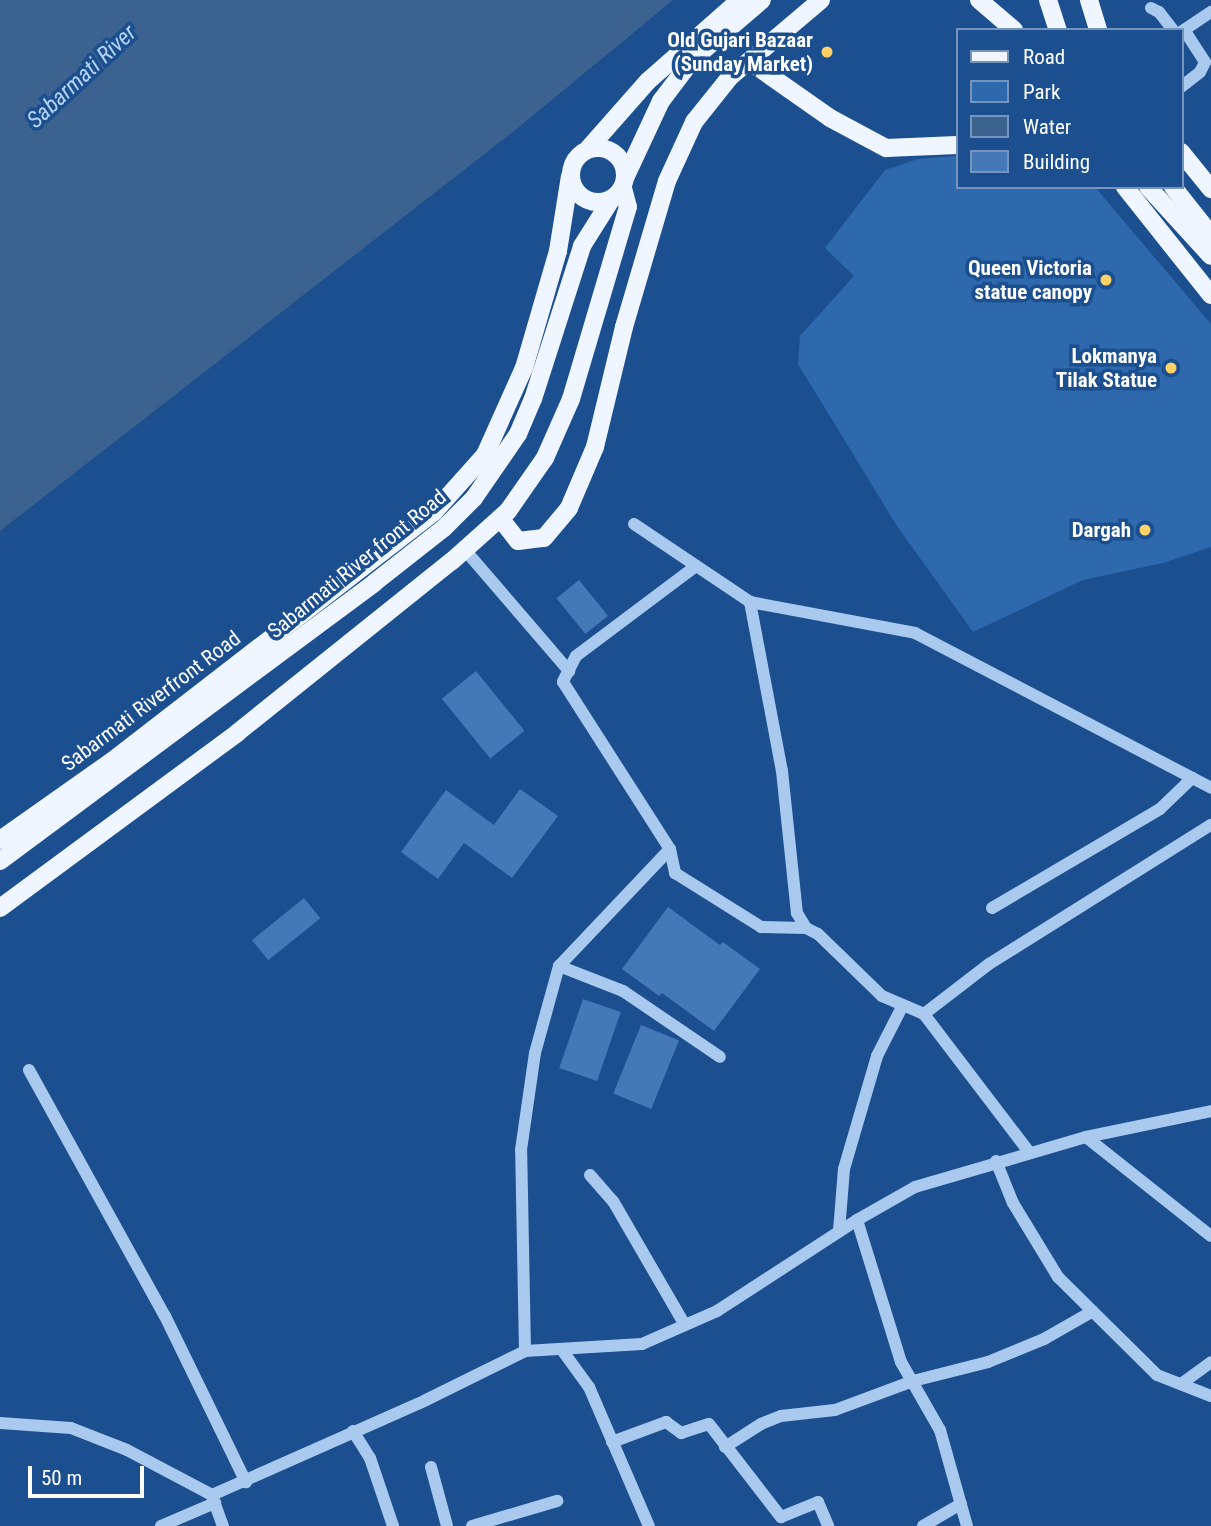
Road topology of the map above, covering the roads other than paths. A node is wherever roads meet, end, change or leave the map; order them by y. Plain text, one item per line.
1 (740, 0) edge
2 (762, 0) edge
3 (821, 0) edge
4 (979, 0) edge
5 (1048, 0) edge
6 (1089, 0) edge
7 (1151, 8) dead end
8 (1211, 12) edge
9 (1012, 28) edge
10 (1057, 28) edge
11 (1097, 28) edge
12 (1176, 28) edge
13 (1183, 29) edge
14 (1183, 36) edge
15 (750, 61) junction
16 (1183, 85) edge
17 (956, 145) edge
18 (587, 149) junction
19 (1183, 154) edge
20 (570, 176) junction
21 (620, 188) junction
22 (1127, 189) edge
23 (1150, 189) edge
24 (1175, 189) edge
25 (1211, 189) edge
26 (1211, 235) edge
27 (1211, 256) edge
28 (1211, 295) edge
29 (500, 518) junction
30 (634, 524) dead end
31 (465, 550) junction
32 (696, 566) junction
33 (750, 602) junction
34 (569, 671) junction
35 (1192, 778) junction
36 (1211, 788) edge
37 (1211, 825) edge
38 (0, 841) edge
39 (670, 849) junction
40 (0, 861) edge
41 (0, 908) edge
42 (992, 908) dead end
43 (806, 928) junction
44 (559, 966) junction
45 (903, 1005) junction
46 (924, 1014) junction
47 (720, 1057) dead end
48 (29, 1070) dead end
49 (1211, 1111) edge
50 (1086, 1137) junction
51 (1029, 1152) junction
52 (996, 1161) junction
53 (590, 1175) dead end
54 (857, 1220) junction
55 (839, 1231) junction
56 (1211, 1236) edge
57 (1093, 1311) junction
58 (685, 1325) junction
59 (562, 1350) junction
60 (525, 1351) junction
61 (1211, 1362) edge
62 (913, 1381) junction
63 (1181, 1384) junction
64 (1211, 1396) edge
65 (0, 1423) edge
66 (354, 1431) junction
67 (612, 1442) junction
68 (725, 1447) junction
69 (430, 1467) dead end
70 (246, 1482) junction
71 (214, 1499) junction
72 (557, 1501) dead end
73 (961, 1504) junction
74 (514, 1521) edge
75 (161, 1526) edge
76 (223, 1526) edge
77 (393, 1526) edge
78 (447, 1526) edge
79 (472, 1526) edge
80 (649, 1526) edge
81 (828, 1526) edge
82 (923, 1526) edge
83 (967, 1526) edge

1 - 18 main road
2 - 21 main road, Sabarmati River front Road
3 - 15 main road
4 - 9 main road
5 - 10 main road
6 - 11 main road
7 - 12 street
8 - 13 street
14 - 16 street
15 - 17 main road
15 - 29 main road
18 - 20 main road
18 - 21 main road
19 - 25 main road
20 - 21 main road
20 - 38 main road, Sabarmati Riverfront Road
21 - 29 main road
21 - 40 main road, Sabarmati River front Road
22 - 28 main road
23 - 27 main road
24 - 26 main road
29 - 31 main road
30 - 32 street
31 - 34 street
31 - 41 main road
32 - 33 street
32 - 34 street
33 - 35 street
33 - 43 street
34 - 39 street
35 - 36 street
35 - 42 street
37 - 46 street
39 - 43 street
39 - 44 street
43 - 45 street
44 - 47 street
44 - 60 street
45 - 46 street
45 - 55 street
46 - 51 street
48 - 70 street
49 - 50 street
50 - 51 street
50 - 56 street
51 - 52 street
52 - 54 street
52 - 57 street
53 - 58 street
54 - 55 street
54 - 62 street
55 - 58 street
57 - 62 street
57 - 63 street
58 - 59 street
59 - 60 street
59 - 67 street
60 - 66 street
61 - 63 street
62 - 68 street
62 - 73 street
63 - 64 street
65 - 71 street
66 - 70 street
66 - 77 street
67 - 68 street
67 - 80 street
68 - 81 street
69 - 78 street
70 - 71 street
71 - 75 street
71 - 76 street
72 - 74 street
73 - 82 street
73 - 83 street
74 - 79 street

